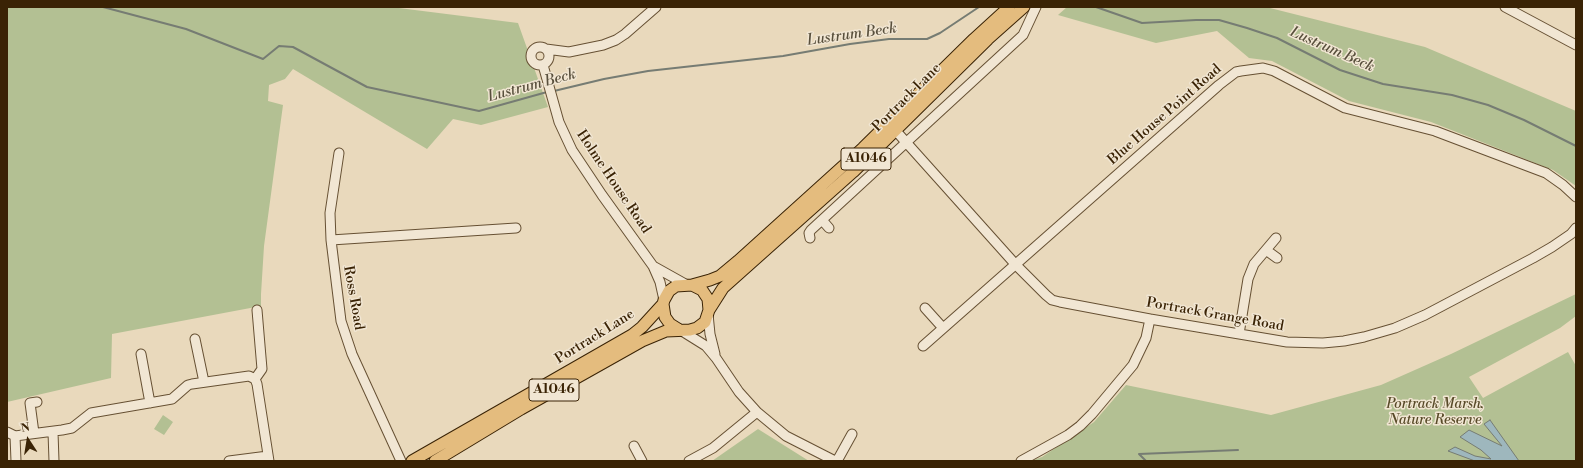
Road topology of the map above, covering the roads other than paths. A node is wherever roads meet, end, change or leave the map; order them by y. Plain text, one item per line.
1 (1009, 7) edge
2 (1024, 7) edge
3 (1036, 7) edge
4 (1505, 7) edge
5 (650, 9) edge
6 (1576, 45) edge
7 (546, 49) junction
8 (569, 52) junction
9 (545, 63) junction
10 (896, 131) junction
11 (906, 143) junction
12 (339, 152) dead end
13 (1576, 197) edge
14 (822, 220) junction
15 (516, 228) dead end
16 (829, 228) dead end
17 (1576, 228) edge
18 (810, 238) dead end
19 (1276, 238) dead end
20 (331, 240) junction
21 (1266, 250) junction
22 (1277, 258) dead end
23 (1016, 265) junction
24 (653, 266) junction
25 (689, 285) junction
26 (663, 302) junction
27 (925, 308) dead end
28 (257, 310) dead end
29 (709, 312) junction
30 (1150, 319) junction
31 (943, 328) junction
32 (680, 330) junction
33 (1239, 334) junction
34 (195, 339) dead end
35 (923, 346) dead end
36 (140, 354) dead end
37 (716, 358) junction
38 (255, 379) junction
39 (204, 382) junction
40 (37, 402) dead end
41 (150, 403) junction
42 (757, 412) junction
43 (52, 432) junction
44 (34, 433) junction
45 (11, 434) edge
46 (852, 434) dead end
47 (634, 446) dead end
48 (269, 458) edge
49 (16, 461) edge
50 (54, 461) edge
51 (232, 461) edge
52 (401, 461) edge
53 (412, 461) edge
54 (435, 461) edge
55 (642, 461) edge
56 (689, 461) edge
57 (836, 461) edge
58 (1021, 461) edge

1 - 25 main road, Portrack Lane / A1046
2 - 10 main road, Portrack Lane / A1046
3 - 11 street
4 - 6 street
5 - 8 street
7 - 8 street
7 - 9 street
7 - 9 street
8 - 9 street
9 - 24 street, Holme House Road
10 - 11 street, Portrack Grange Road
10 - 29 main road, Portrack Lane / A1046
11 - 14 street
11 - 23 street, Portrack Grange Road
12 - 20 street, Ross Road
13 - 23 street, Blue House Point Road
14 - 16 street
14 - 18 street
15 - 20 street
17 - 33 street, Portrack Grange Road
19 - 21 street
20 - 52 street, Ross Road
21 - 22 street
21 - 33 street
23 - 30 street, Portrack Grange Road
23 - 31 street, Blue House Point Road
24 - 25 street, Holme House Road
24 - 26 street, Holme House Road
25 - 26 main road, Portrack Lane / A1046
25 - 29 main road
26 - 32 main road
26 - 53 main road, Portrack Lane / A1046
27 - 31 street
28 - 38 street
29 - 32 main road, Portrack Lane / A1046
29 - 37 street
30 - 33 street, Portrack Grange Road
30 - 58 street
31 - 35 street, Blue House Point Road
32 - 37 street
32 - 54 main road, Portrack Lane / A1046
34 - 39 street
36 - 41 street
37 - 42 street
38 - 39 street
38 - 48 street
39 - 41 street
40 - 44 street
41 - 43 street
42 - 56 street
42 - 57 street
43 - 44 street
43 - 50 street
44 - 45 street
45 - 49 street
46 - 57 street
47 - 55 street
48 - 51 street

